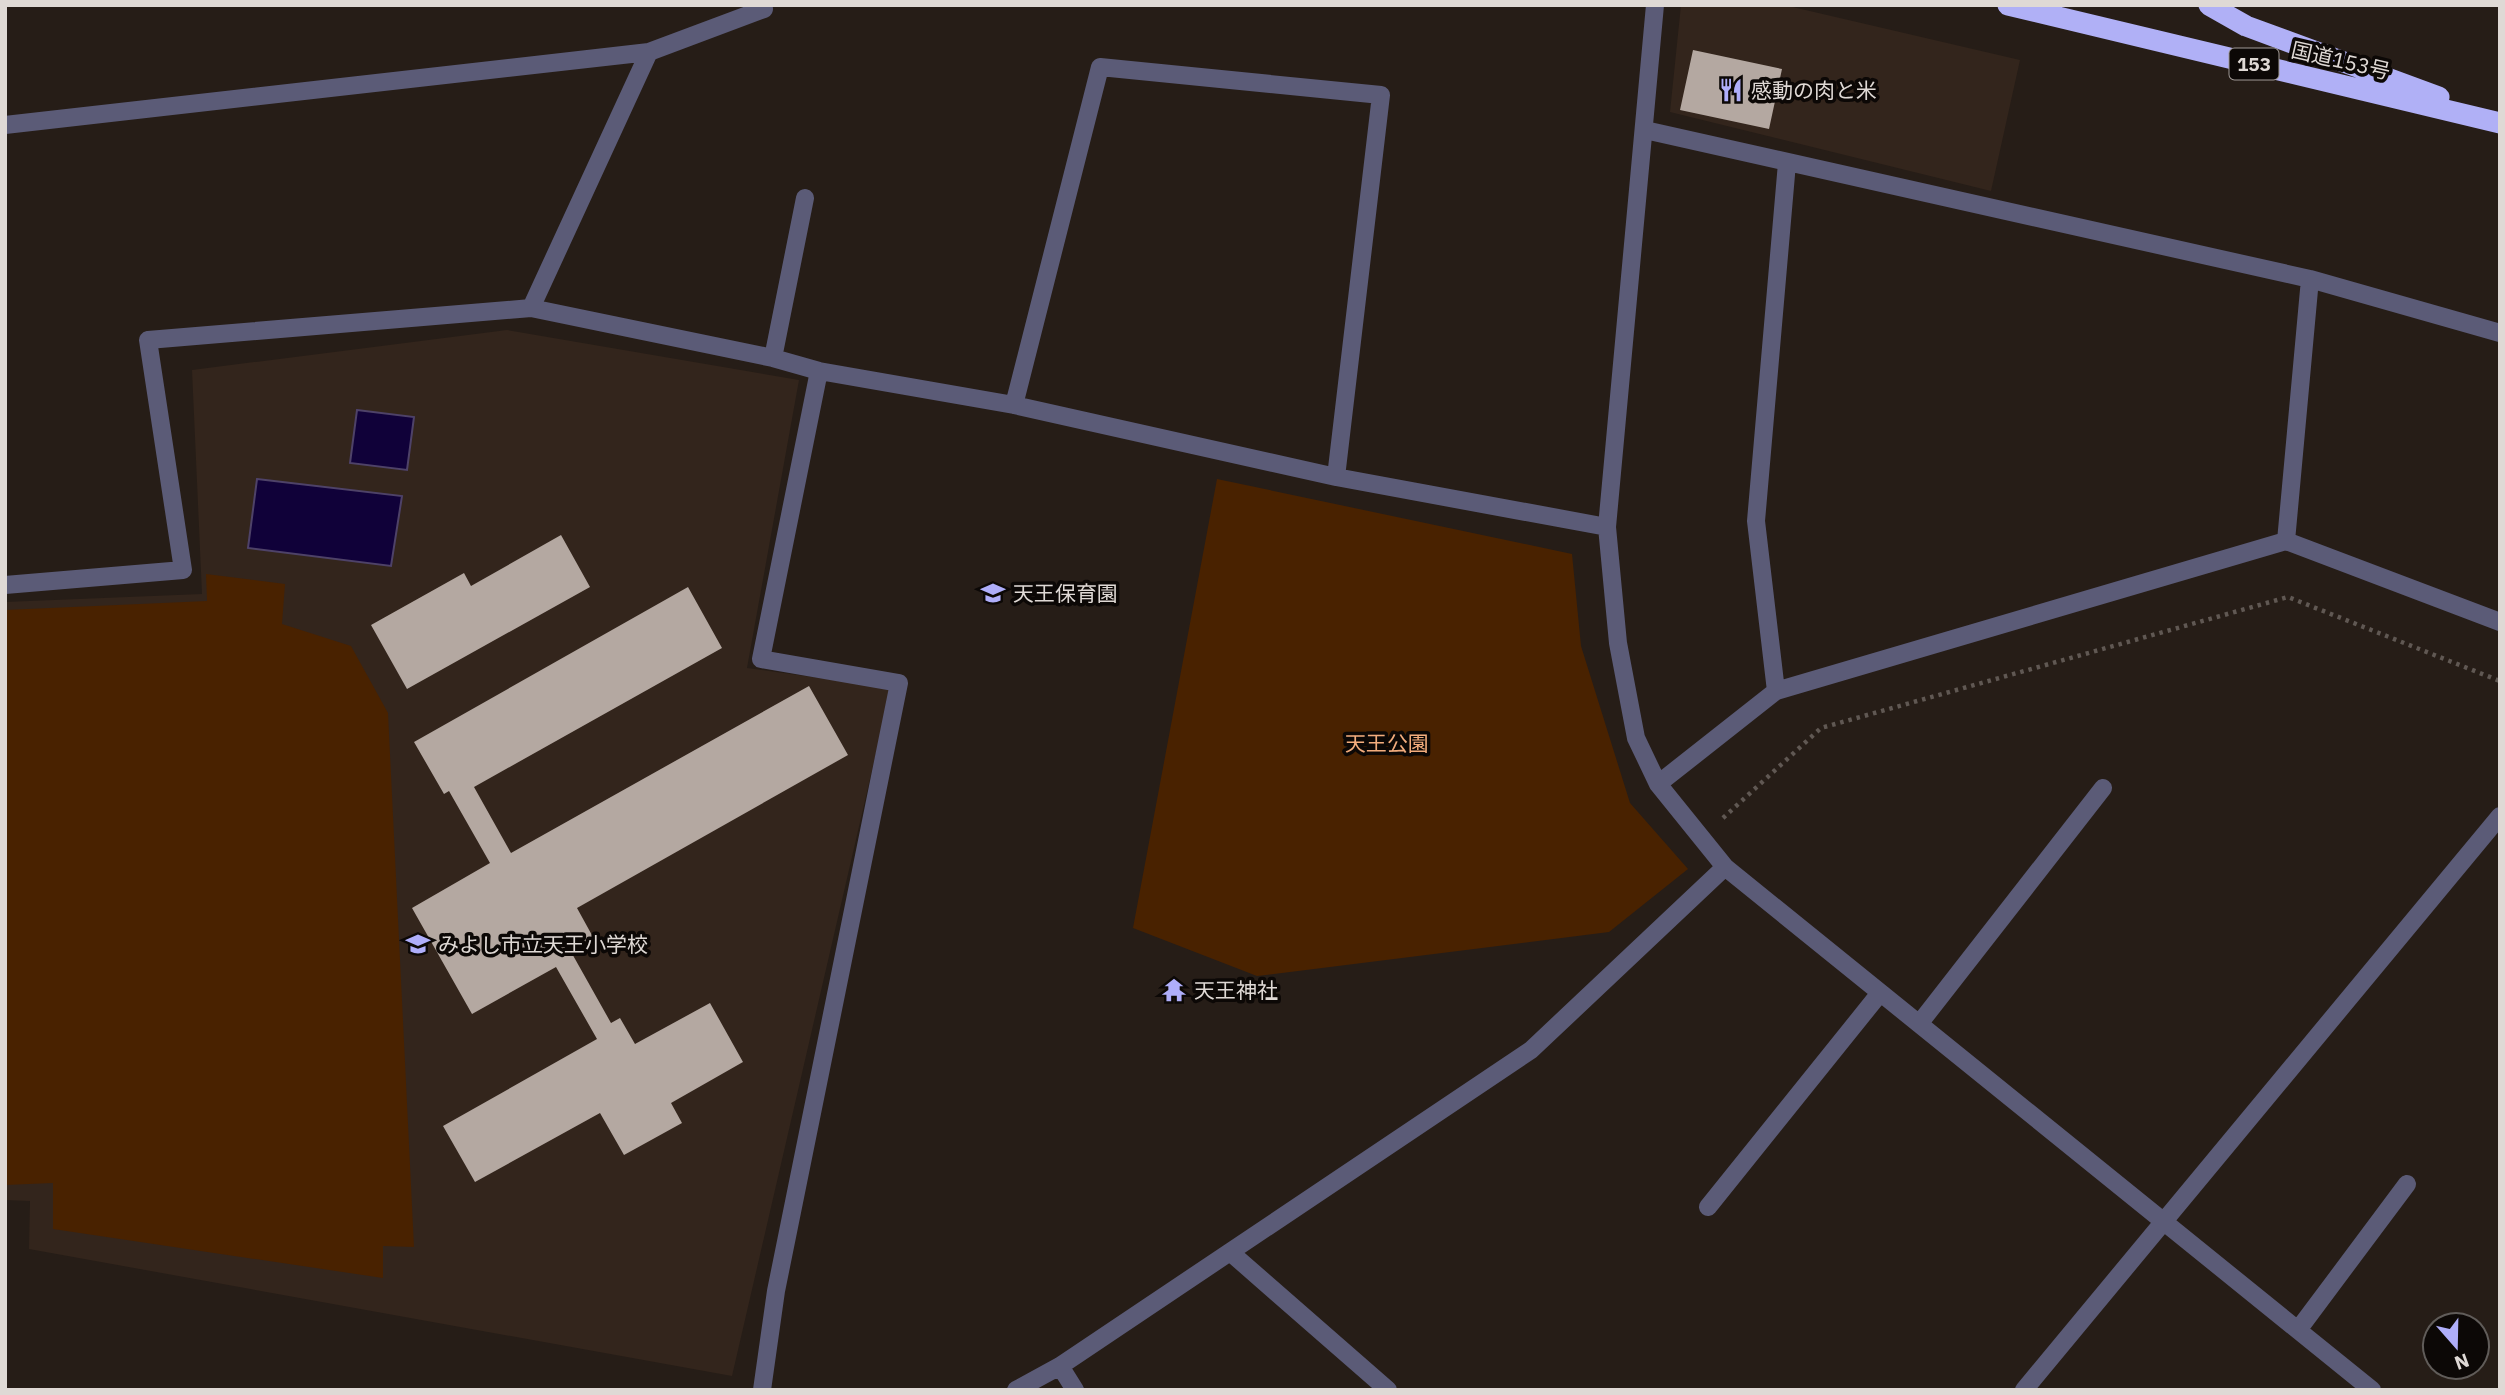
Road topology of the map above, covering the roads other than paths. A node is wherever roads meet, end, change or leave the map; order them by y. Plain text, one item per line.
1 (763, 5) edge
2 (1655, 5) edge
3 (2008, 5) edge
4 (2209, 5) edge
5 (649, 52) junction
6 (2500, 121) edge
7 (5, 125) edge
8 (1645, 130) junction
9 (1787, 163) junction
10 (805, 198) dead end
11 (2310, 279) junction
12 (531, 308) junction
13 (2500, 333) edge
14 (773, 358) junction
15 (819, 371) junction
16 (1014, 405) junction
17 (1336, 477) junction
18 (1606, 527) junction
19 (2286, 541) junction
20 (5, 585) edge
21 (2500, 622) edge
22 (1776, 691) junction
23 (1658, 784) junction
24 (2103, 788) dead end
25 (2500, 816) edge
26 (1725, 867) junction
27 (1880, 993) junction
28 (1919, 1024) junction
29 (2407, 1184) dead end
30 (1708, 1207) dead end
31 (2164, 1224) junction
32 (1230, 1252) junction
33 (2298, 1330) junction
34 (1060, 1366) junction
35 (762, 1390) edge
36 (1016, 1390) edge
37 (1075, 1390) edge
38 (1388, 1390) edge
39 (2024, 1390) edge
40 (2372, 1390) edge

1 - 5 street
2 - 8 street
3 - 6 highway, 国道153号 / 153
4 - 6 highway, 153
5 - 7 street
5 - 12 street
8 - 9 street
8 - 18 street
9 - 11 street
9 - 22 street
10 - 14 street
11 - 13 street
11 - 19 street
12 - 14 street
12 - 20 street
14 - 15 street
15 - 16 street
15 - 35 street
16 - 17 street
16 - 17 street
17 - 18 street
18 - 23 street
19 - 21 street
19 - 22 street
22 - 23 street
23 - 26 street
24 - 28 street
25 - 31 street
26 - 27 street
26 - 32 street
27 - 28 street
27 - 30 street
28 - 31 street
29 - 33 street
31 - 33 street
31 - 39 street
32 - 34 street
32 - 38 street
33 - 40 street
34 - 36 street
34 - 37 street

